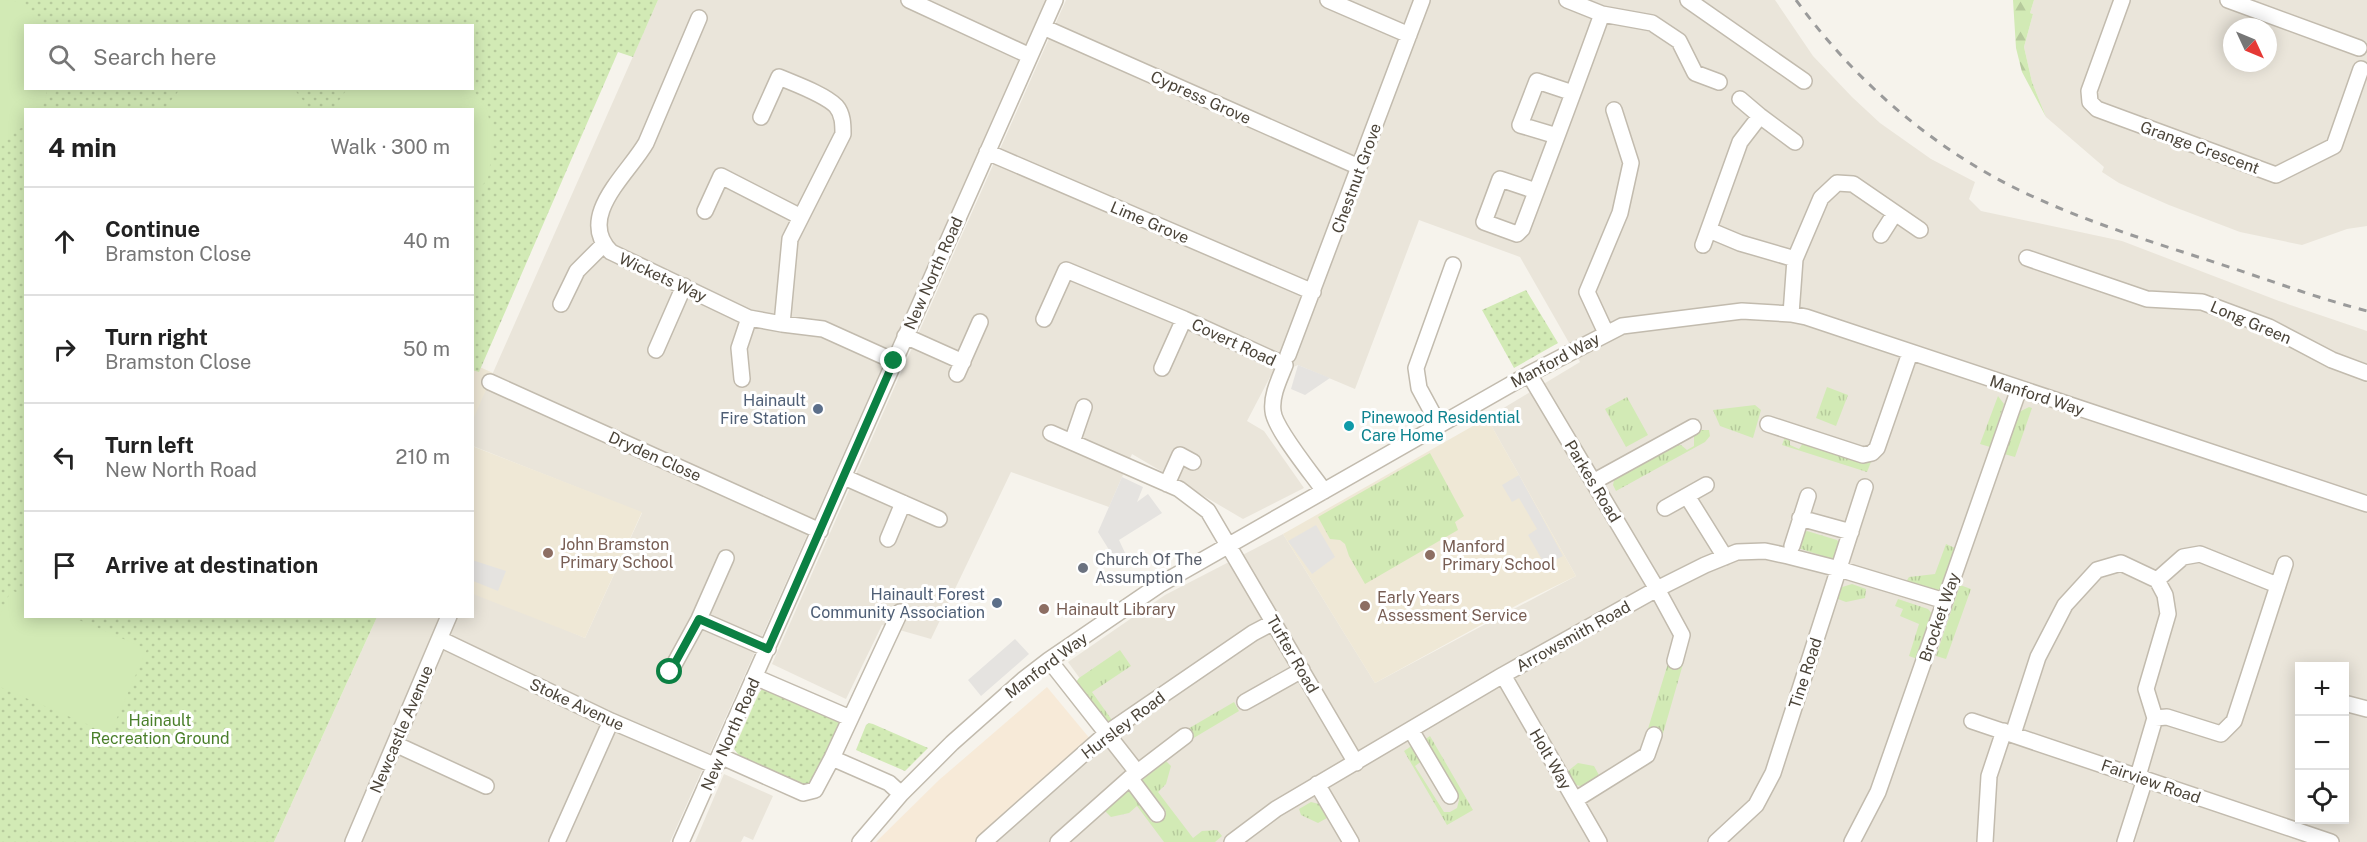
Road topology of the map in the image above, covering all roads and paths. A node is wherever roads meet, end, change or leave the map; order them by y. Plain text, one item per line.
1 (909, 0) edge
2 (1055, 0) edge
3 (1328, 0) edge
4 (1422, 0) edge
5 (1567, 0) edge
6 (1688, 0) edge
7 (2121, 0) edge
8 (2228, 0) edge
9 (1602, 14) junction
10 (699, 18) dead end
11 (1043, 27) junction
12 (1409, 35) junction
13 (2363, 47) edge
14 (1030, 56) junction
15 (2364, 69) edge
16 (1804, 81) dead end
17 (1719, 82) dead end
18 (1573, 93) junction
19 (1740, 99) dead end
20 (1614, 110) dead end
21 (1760, 116) junction
22 (761, 117) dead end
23 (1557, 136) junction
24 (1795, 142) dead end
25 (987, 152) junction
26 (1359, 166) junction
27 (1536, 190) dead end
28 (705, 211) dead end
29 (1895, 213) junction
30 (801, 217) junction
31 (1709, 230) junction
32 (1920, 230) dead end
33 (1881, 235) dead end
34 (603, 245) junction
35 (1703, 245) dead end
36 (2027, 258) dead end
37 (1795, 259) junction
38 (1453, 265) dead end
39 (684, 286) junction
40 (1313, 292) junction
41 (561, 304) dead end
42 (1791, 314) junction
43 (749, 318) junction
44 (1044, 319) dead end
45 (1184, 319) junction
46 (980, 322) dead end
47 (782, 324) junction
48 (1606, 333) junction
49 (905, 336) junction
50 (656, 350) dead end
51 (1910, 353) junction
52 (1288, 355) dead end
53 (894, 361) junction
54 (1162, 368) dead end
55 (2367, 373) edge
56 (1529, 374) junction
57 (742, 379) dead end
58 (490, 382) dead end
59 (2019, 389) junction
60 (1084, 407) dead end
61 (1768, 424) dead end
62 (1439, 425) junction
63 (1051, 433) dead end
64 (1688, 435) dead end
65 (1072, 442) junction
66 (1193, 462) dead end
67 (844, 477) junction
68 (1593, 482) junction
69 (1167, 484) junction
70 (1706, 485) dead end
71 (1865, 487) dead end
72 (1324, 491) junction
73 (1687, 496) junction
74 (1808, 496) dead end
75 (903, 503) junction
76 (2367, 504) edge
77 (1665, 508) dead end
78 (1800, 518) junction
79 (939, 519) dead end
80 (820, 531) junction
81 (1851, 532) junction
82 (888, 539) dead end
83 (1230, 546) junction
84 (1792, 546) dead end
85 (1725, 557) junction
86 (726, 558) dead end
87 (2285, 564) dead end
88 (1839, 569) junction
89 (2157, 580) junction
90 (2277, 585) junction
91 (1657, 589) junction
92 (1945, 601) junction
93 (900, 612) dead end
94 (448, 618) edge
95 (699, 619) junction
96 (1274, 622) junction
97 (440, 639) junction
98 (768, 649) junction
99 (1049, 660) junction
100 (1676, 661) dead end
101 (1302, 670) junction
102 (670, 672) dead end
103 (1503, 675) junction
104 (755, 677) junction
105 (1245, 702) dead end
106 (2349, 704) edge
107 (2367, 709) edge
108 (850, 718) junction
109 (2155, 718) junction
110 (1972, 720) dead end
111 (611, 721) junction
112 (1411, 730) junction
113 (2008, 732) junction
114 (1107, 733) junction
115 (1654, 735) dead end
116 (1185, 736) dead end
117 (395, 744) junction
118 (832, 758) junction
119 (718, 761) junction
120 (1356, 763) junction
121 (1133, 775) junction
122 (2142, 778) junction
123 (1317, 784) junction
124 (486, 786) dead end
125 (901, 794) junction
126 (1449, 796) dead end
127 (1575, 800) junction
128 (1157, 814) dead end
129 (2288, 835) edge
130 (353, 842) edge
131 (557, 842) edge
132 (681, 842) edge
133 (860, 842) edge
134 (984, 842) edge
135 (1058, 842) edge
136 (1232, 842) edge
137 (1351, 842) edge
138 (1599, 842) edge
139 (1716, 842) edge
140 (1852, 842) edge
141 (1985, 842) edge
142 (2125, 842) edge
143 (2331, 842) edge

1 - 14 street
2 - 11 street, New North Road
3 - 12 street
4 - 12 street, Chestnut Grove
5 - 9 street
6 - 16 street
7 - 15 street, Grange Crescent
8 - 13 street, Grange Crescent
9 - 17 street
9 - 18 street
10 - 34 street, Wickets Way
11 - 14 street, New North Road
11 - 26 street, Cypress Grove
12 - 26 street, Chestnut Grove
13 - 15 street, Grange Crescent
14 - 25 street, New North Road
18 - 23 street
18 - 23 street
19 - 21 street
20 - 48 street
21 - 24 street
21 - 31 street
22 - 30 street
23 - 27 street
25 - 40 street, Lime Grove
25 - 49 street, New North Road
26 - 40 street, Chestnut Grove
28 - 30 street
29 - 32 street
29 - 33 street
29 - 37 street
30 - 47 street
31 - 35 street
31 - 37 street
34 - 39 street, Wickets Way
34 - 41 street
36 - 55 street, Long Green
37 - 42 street
38 - 62 street
39 - 43 street, Wickets Way
39 - 50 street
40 - 52 street, Chestnut Grove
42 - 48 street, Manford Way
42 - 51 street, Manford Way
43 - 47 street, Wickets Way
43 - 57 street
44 - 45 street, Covert Road
45 - 54 street, Covert Road
45 - 72 street, Covert Road
46 - 49 street
47 - 53 street, Wickets Way
48 - 56 street, Manford Way
49 - 53 street, New North Road
51 - 59 street, Manford Way
51 - 61 street
53 - 67 street, New North Road
56 - 62 street, Manford Way
56 - 68 street, Parkes Road
58 - 80 street, Dryden Close
59 - 76 street, Manford Way
59 - 92 street, Brocket Way
60 - 65 street
62 - 72 street, Manford Way
63 - 65 street, Tufter Road
64 - 68 street
65 - 69 street, Tufter Road
66 - 69 street
67 - 75 street
67 - 80 street, New North Road
68 - 91 street, Parkes Road
69 - 83 street, Tufter Road
70 - 73 street
71 - 81 street, Tine Road
72 - 83 street, Manford Way
73 - 77 street
73 - 85 street
74 - 78 street
75 - 79 street
75 - 82 street
78 - 81 street
78 - 84 street
80 - 98 street, New North Road
81 - 88 street, Tine Road
83 - 96 street, Tufter Road
83 - 99 street, Manford Way
85 - 88 street, Arrowsmith Road
85 - 91 street, Arrowsmith Road
86 - 95 street
87 - 90 street
88 - 92 street, Arrowsmith Road
88 - 139 street, Tine Road
89 - 90 street
89 - 109 street
89 - 113 street
90 - 109 street
91 - 100 street, Parkes Road
91 - 103 street, Arrowsmith Road
92 - 140 street, Brocket Way
93 - 108 street
94 - 97 street, Newcastle Avenue
95 - 98 street
95 - 102 street
96 - 101 street, Tufter Road
96 - 114 street, Hursley Road
97 - 111 street, Stoke Avenue
97 - 117 street, Newcastle Avenue
98 - 104 street, New North Road
99 - 114 street
99 - 125 street, Manford Way
101 - 105 street
101 - 120 street, Tufter Road
103 - 112 street, Arrowsmith Road
103 - 127 street, Holt Way
104 - 108 street
104 - 119 street, New North Road
106 - 107 street
108 - 118 street
109 - 122 street
110 - 113 street, Fairview Road
111 - 119 street, Stoke Avenue
111 - 131 street
112 - 120 street, Arrowsmith Road
112 - 126 street
113 - 122 street, Fairview Road
113 - 141 street
114 - 121 street
114 - 134 street, Hursley Road
115 - 127 street
116 - 121 street
117 - 124 street
117 - 130 street, Newcastle Avenue
118 - 119 street, Stoke Avenue
118 - 125 street
119 - 132 street, New North Road
120 - 123 street, Arrowsmith Road
121 - 128 street
121 - 135 street
122 - 129 street, Fairview Road
122 - 142 street
123 - 136 street, Arrowsmith Road
123 - 137 street
125 - 133 street, Manford Way
127 - 138 street, Holt Way
129 - 143 street, Fairview Road

